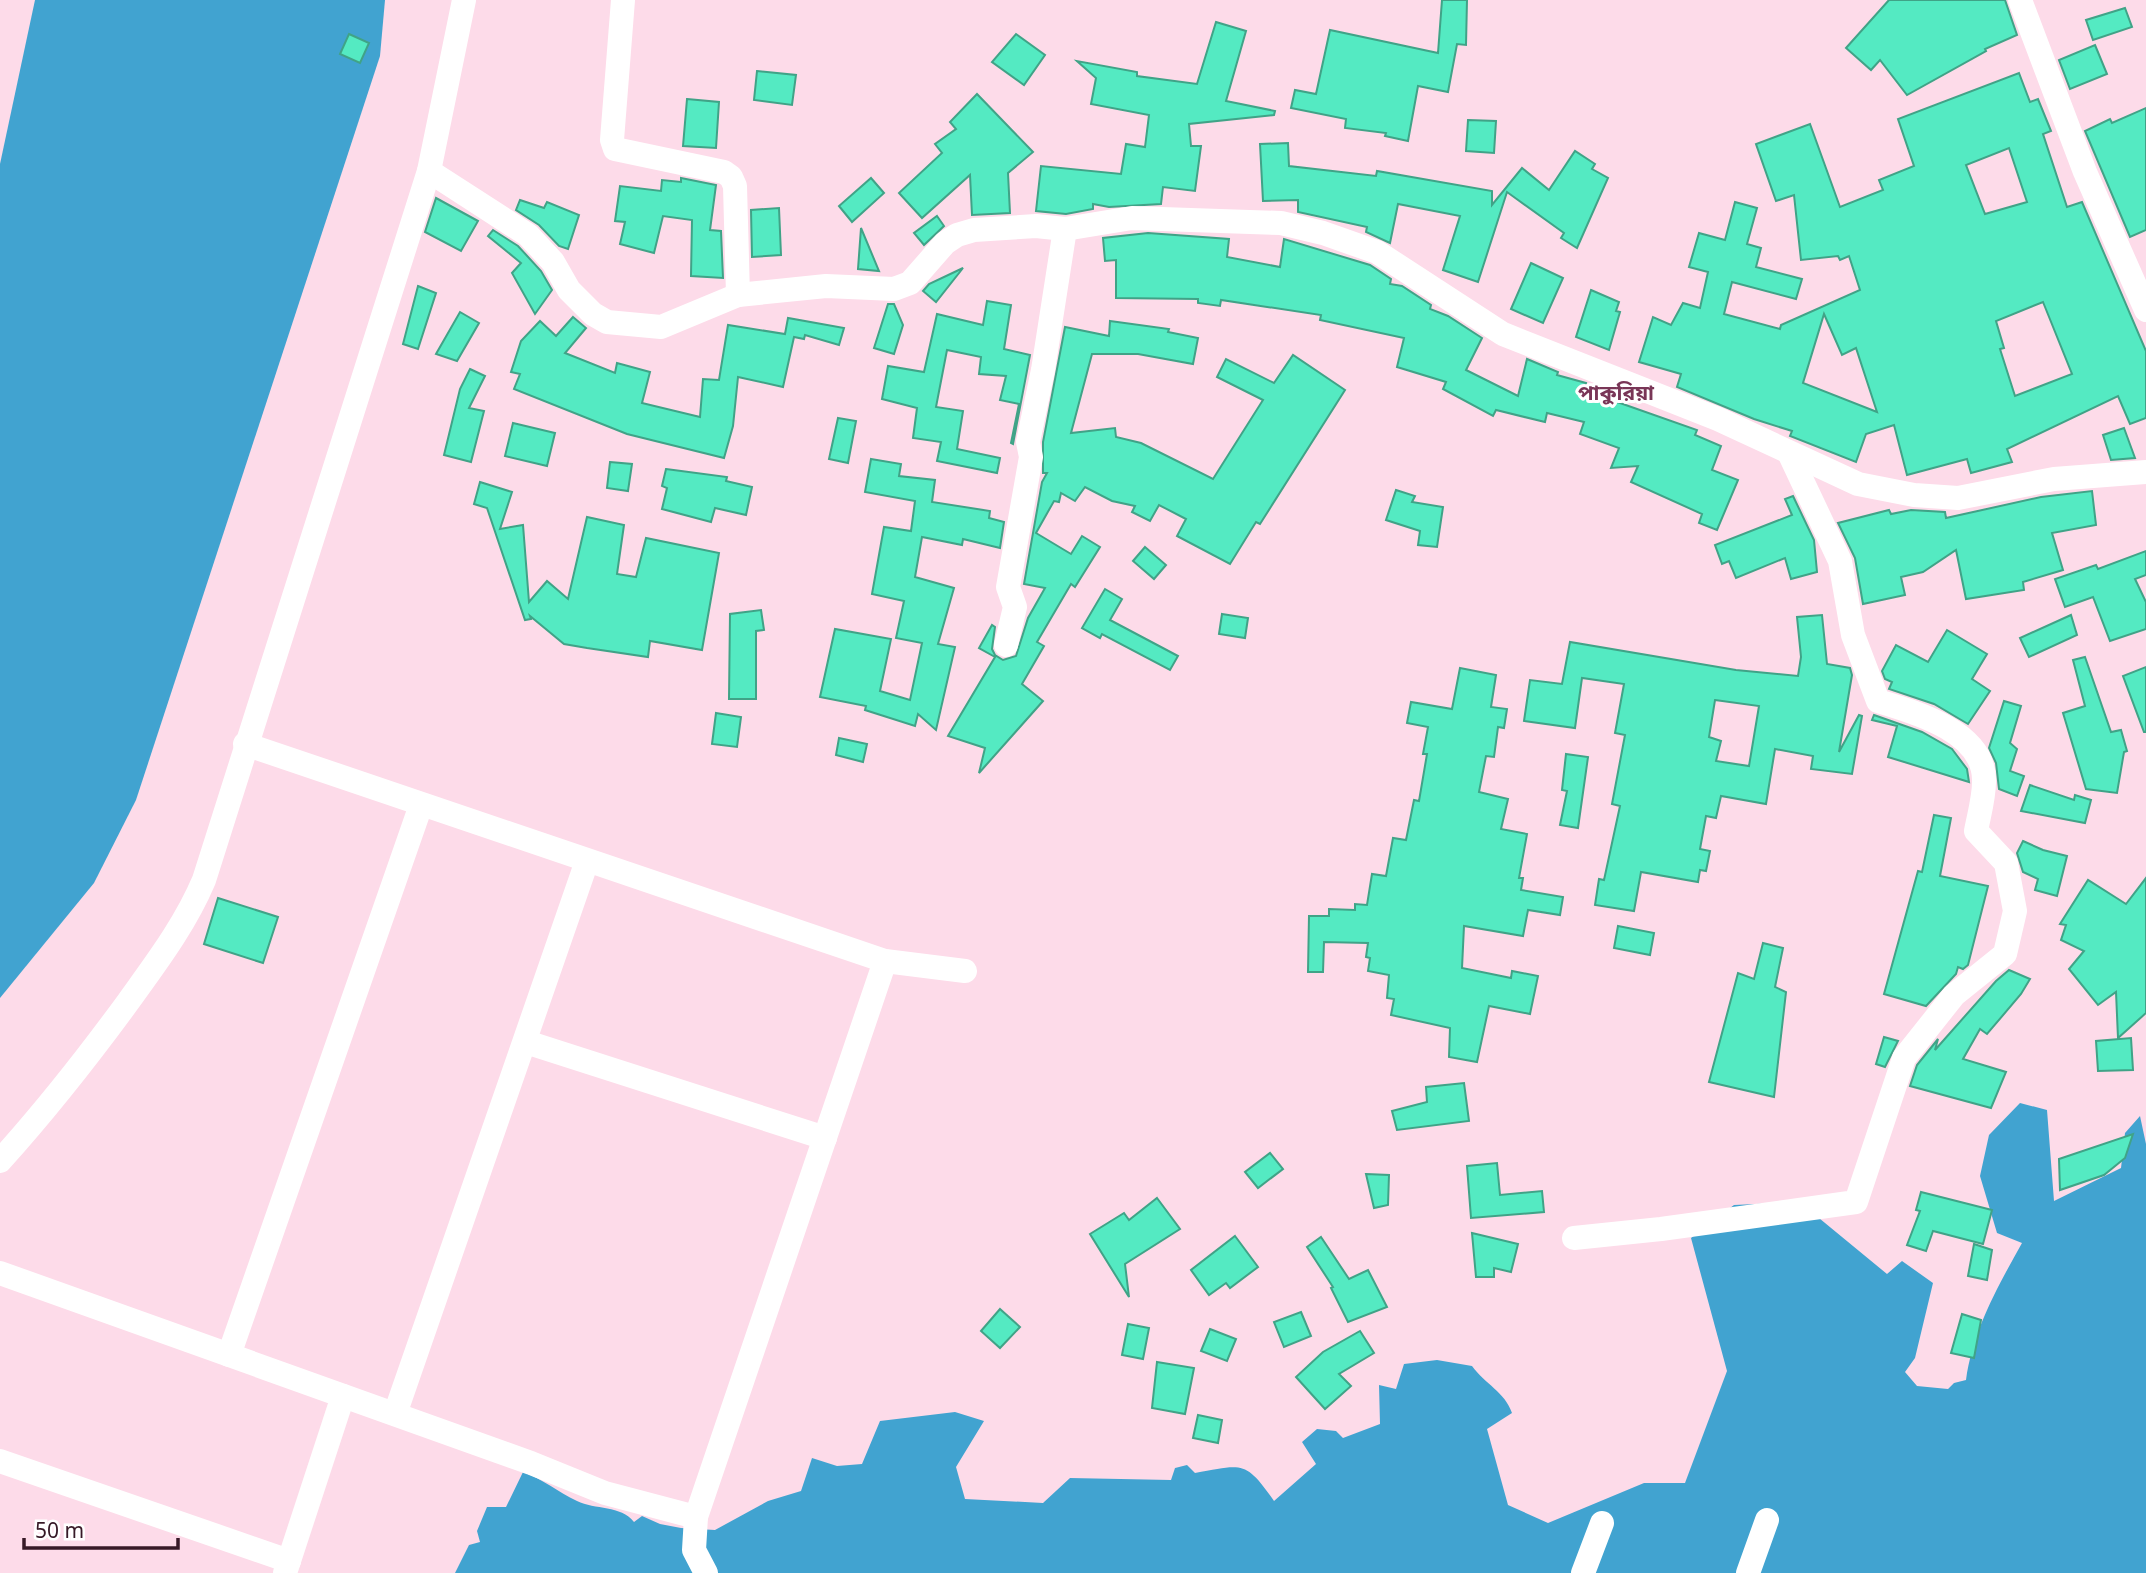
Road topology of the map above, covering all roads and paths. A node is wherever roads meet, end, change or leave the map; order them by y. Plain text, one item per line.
1 (464, 0) edge
2 (624, 0) edge
3 (2020, 0) edge
4 (429, 171) junction
5 (1065, 229) junction
6 (738, 295) junction
7 (2146, 310) edge
8 (1790, 455) junction
9 (2146, 472) edge
10 (1006, 645) dead end
11 (245, 744) junction
12 (421, 805) junction
13 (587, 861) junction
14 (885, 961) junction
15 (965, 971) dead end
16 (526, 1042) junction
17 (825, 1138) junction
18 (0, 1161) edge
19 (1574, 1238) dead end
20 (0, 1273) edge
21 (229, 1355) junction
22 (344, 1396) junction
23 (395, 1414) junction
24 (0, 1461) edge
25 (696, 1517) junction
26 (1766, 1520) dead end
27 (1602, 1523) dead end
28 (287, 1567) edge
29 (706, 1573) edge
30 (1583, 1573) edge
31 (1748, 1573) edge

1 - 4 street
2 - 6 street
3 - 7 street
4 - 6 street
4 - 11 street
5 - 6 street
5 - 8 street
5 - 10 street
8 - 9 street
8 - 19 street
11 - 12 street
11 - 18 street
12 - 13 street
12 - 21 street
13 - 14 street
13 - 16 street
14 - 15 street
14 - 17 street
16 - 17 street
16 - 23 street
17 - 25 street
20 - 21 street
21 - 22 street
22 - 23 street
22 - 28 street
23 - 25 street
24 - 28 street
25 - 29 street
26 - 31 street
27 - 30 street

